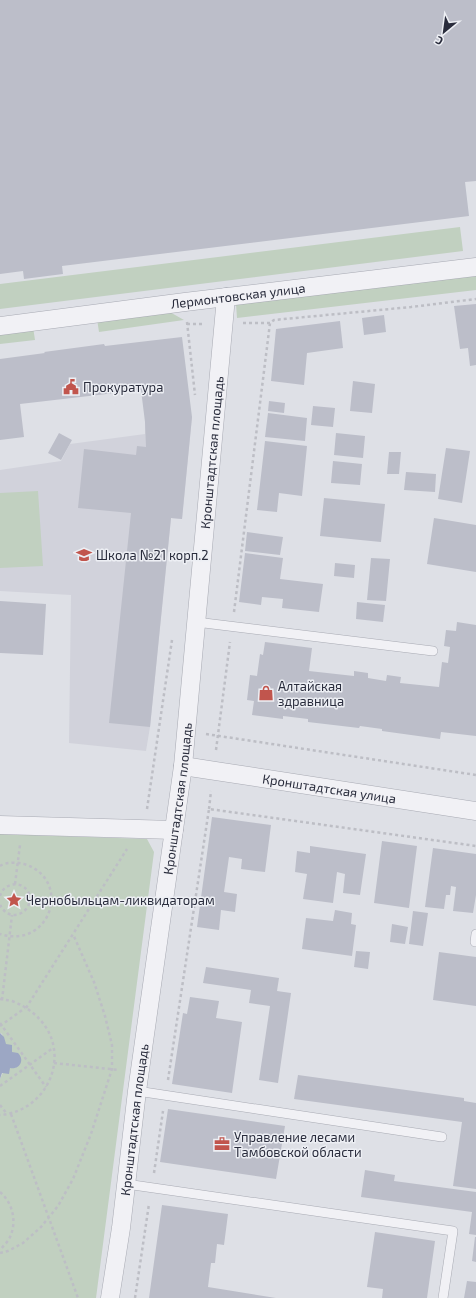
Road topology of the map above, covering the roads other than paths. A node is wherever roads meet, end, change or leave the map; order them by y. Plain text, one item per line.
1 (476, 267) edge
2 (226, 297) junction
3 (0, 326) edge
4 (196, 622) junction
5 (433, 651) dead end
6 (182, 766) junction
7 (476, 811) edge
8 (0, 825) edge
9 (174, 830) junction
10 (137, 1091) junction
11 (442, 1137) dead end
12 (126, 1184) junction
13 (110, 1298) edge
14 (443, 1298) edge

1 - 2 street, Лермонтовская улица
2 - 3 street, Лермонтовская улица
2 - 4 street, Кронштадтская площадь
4 - 5 lane
4 - 6 street, Кронштадтская площадь
6 - 7 street, Кронштадтская улица
6 - 9 street, Кронштадтская площадь
8 - 9 street
9 - 10 street, Кронштадтская площадь
10 - 11 lane
10 - 12 street, Кронштадтская площадь
12 - 13 street, Кронштадтская площадь
12 - 14 lane

